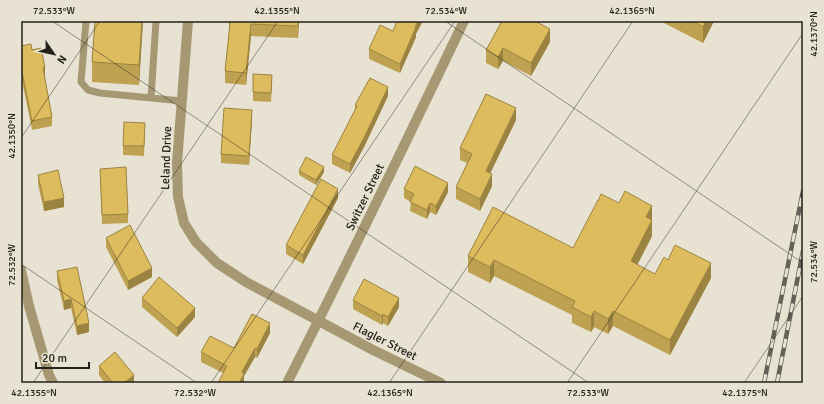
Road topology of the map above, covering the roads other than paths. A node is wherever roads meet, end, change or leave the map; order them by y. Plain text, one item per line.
1 (86, 21) edge
2 (156, 21) edge
3 (188, 21) edge
4 (464, 21) edge
5 (151, 98) junction
6 (182, 101) junction
7 (21, 270) edge
8 (318, 321) junction
9 (53, 383) edge
10 (287, 383) edge
11 (441, 383) edge

1 - 5 lane
2 - 5 lane
3 - 6 street, Leland Drive
4 - 8 street, Switzer Street
5 - 6 lane
6 - 8 street, Leland Drive
7 - 9 street
8 - 10 street, Switzer Street
8 - 11 street, Flagler Street

